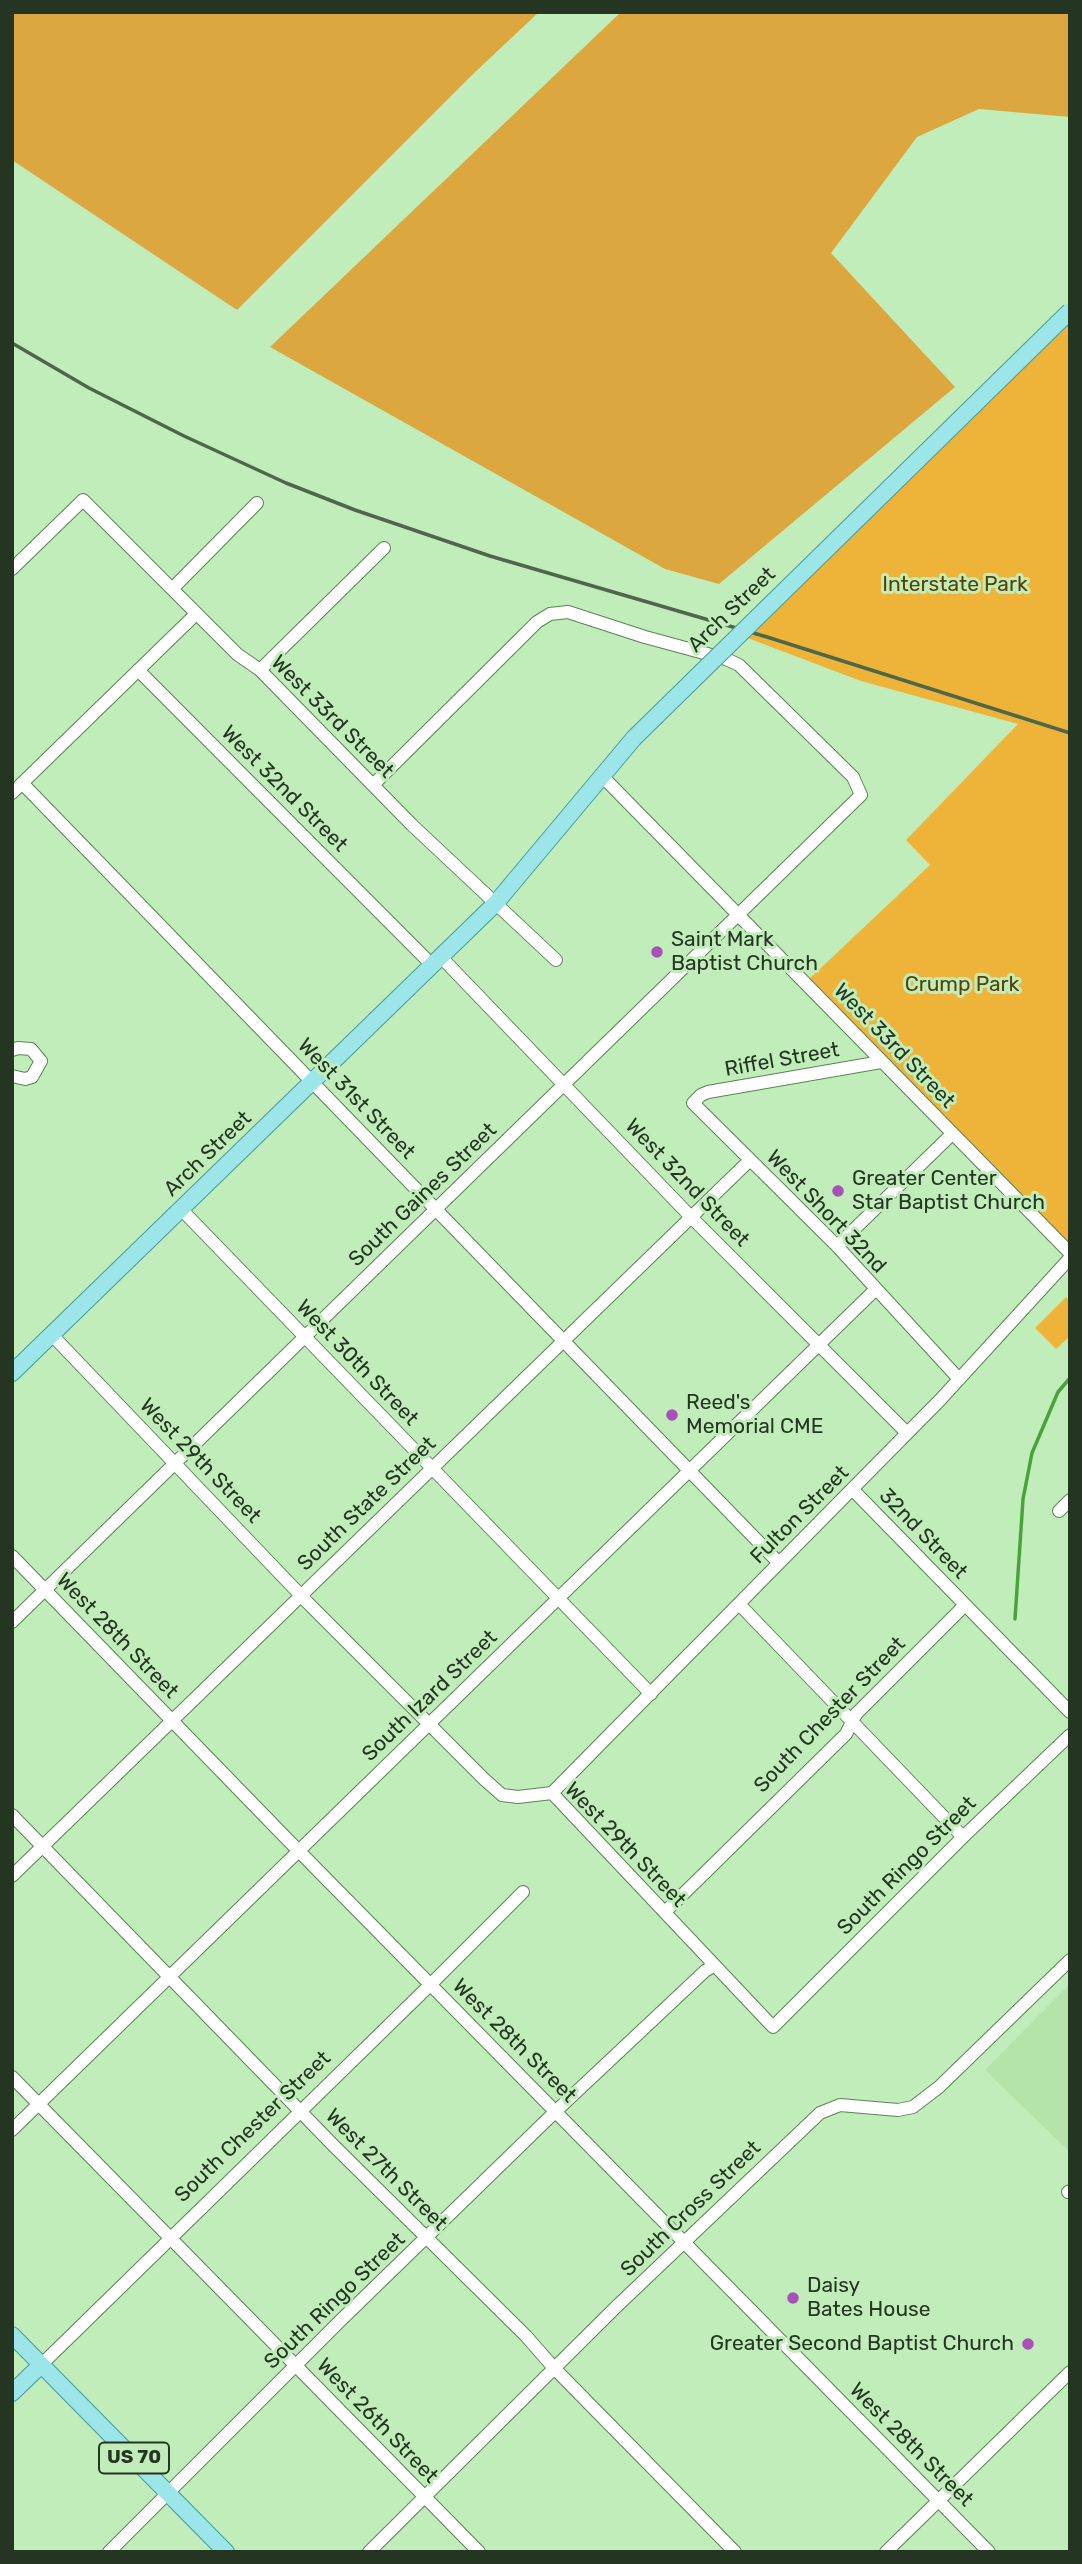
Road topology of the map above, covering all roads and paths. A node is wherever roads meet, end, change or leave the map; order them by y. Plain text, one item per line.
1 (1070, 311) edge
2 (257, 503) dead end
3 (384, 548) dead end
4 (12, 569) edge
5 (173, 588) junction
6 (196, 614) junction
7 (138, 670) junction
8 (260, 670) junction
9 (602, 776) junction
10 (22, 783) junction
11 (373, 785) junction
12 (12, 793) edge
13 (495, 904) junction
14 (739, 914) junction
15 (556, 960) dead end
16 (437, 961) junction
17 (12, 1050) edge
18 (881, 1062) junction
19 (12, 1076) edge
20 (312, 1083) junction
21 (564, 1084) junction
22 (693, 1103) joint
23 (952, 1134) junction
24 (750, 1160) junction
25 (181, 1209) junction
26 (435, 1210) junction
27 (691, 1217) junction
28 (837, 1246) junction
29 (1070, 1256) edge
30 (874, 1290) junction
31 (52, 1335) junction
32 (305, 1337) junction
33 (564, 1341) junction
34 (819, 1345) junction
35 (12, 1373) edge
36 (958, 1379) junction
37 (907, 1433) junction
38 (175, 1463) junction
39 (432, 1469) junction
40 (688, 1471) junction
41 (852, 1489) junction
42 (1070, 1500) edge
43 (1059, 1511) dead end
44 (12, 1556) edge
45 (779, 1563) junction
46 (46, 1590) junction
47 (301, 1595) junction
48 (558, 1598) junction
49 (739, 1604) junction
50 (965, 1605) junction
51 (12, 1622) edge
52 (652, 1694) junction
53 (1070, 1712) edge
54 (172, 1720) junction
55 (850, 1720) junction
56 (430, 1723) junction
57 (1070, 1735) edge
58 (552, 1793) junction
59 (12, 1815) edge
60 (963, 1837) junction
61 (43, 1846) junction
62 (299, 1851) junction
63 (12, 1877) edge
64 (523, 1892) dead end
65 (665, 1912) junction
66 (1070, 1960) edge
67 (713, 1966) junction
68 (169, 1976) junction
69 (431, 1984) junction
70 (773, 2027) joint
71 (12, 2077) edge
72 (39, 2104) junction
73 (301, 2111) junction
74 (556, 2111) junction
75 (12, 2130) edge
76 (170, 2237) junction
77 (426, 2238) junction
78 (685, 2243) junction
79 (12, 2335) edge
80 (41, 2365) junction
81 (296, 2365) junction
82 (554, 2368) junction
83 (1070, 2372) edge
84 (12, 2393) edge
85 (169, 2494) junction
86 (425, 2497) junction
87 (939, 2500) junction
88 (109, 2552) edge
89 (226, 2552) edge
90 (369, 2552) edge
91 (479, 2552) edge
92 (735, 2552) edge
93 (886, 2552) edge
94 (989, 2552) edge

1 - 9 main road, Arch Street, bridge
2 - 5 street
3 - 8 street
4 - 5 street, West 33rd Street
5 - 6 street, West 33rd Street
6 - 7 street
6 - 8 street, West 33rd Street
7 - 10 street
7 - 16 street, West 32nd Street
8 - 11 street, West 33rd Street
9 - 13 main road, Arch Street
9 - 14 street, West 33rd Street
10 - 12 street
10 - 20 street, West 31st Street
11 - 13 street, West 33rd Street
11 - 14 street, South Gaines Street
13 - 15 street, West 33rd Street
13 - 16 main road, Arch Street
14 - 18 street, West 33rd Street
14 - 21 street, South Gaines Street
16 - 20 main road, Arch Street
16 - 21 street, West 32nd Street
17 - 19 street
18 - 22 street, Riffel Street
18 - 23 street, West 33rd Street
20 - 25 main road, Arch Street
20 - 26 street, West 31st Street
21 - 26 street, South Gaines Street
21 - 27 street, West 32nd Street
22 - 24 street, West Short 32nd
23 - 28 street
23 - 29 street, West 33rd Street
24 - 27 street, South State Street
24 - 28 street, West Short 32nd
25 - 31 main road, Arch Street
25 - 32 street, West 30th Street
26 - 32 street, South Gaines Street
26 - 33 street, West 31st Street
27 - 33 street, South State Street
27 - 34 street, West 32nd Street
28 - 30 street, West Short 32nd
29 - 36 street, Fulton Street
30 - 34 street, South Izard Street
30 - 36 street, West Short 32nd
31 - 35 main road, Arch Street
31 - 38 street, West 29th Street
32 - 38 street, South Gaines Street
32 - 39 street, West 30th Street
33 - 39 street, South State Street
33 - 40 street, West 31st Street
34 - 37 street, West 32nd Street
34 - 40 street, South Izard Street
36 - 37 street, Fulton Street
37 - 41 street, Fulton Street
38 - 46 street, South Gaines Street
38 - 47 street, West 29th Street
39 - 47 street, South State Street
39 - 48 street, West 30th Street
40 - 45 street, West 31st Street
40 - 48 street, South Izard Street
41 - 45 street, Fulton Street
41 - 50 street, 32nd Street
42 - 43 street
44 - 46 street, West 28th Street
45 - 49 street, Fulton Street
46 - 51 street, South Gaines Street
46 - 54 street, West 28th Street
47 - 54 street, South State Street
47 - 56 street, West 29th Street
48 - 52 street, West 30th Street
48 - 56 street, South Izard Street
49 - 52 street, Fulton Street
49 - 55 street
50 - 53 street
50 - 55 street, South Chester Street
52 - 58 street, Fulton Street
54 - 61 street, South State Street
54 - 62 street, West 28th Street
55 - 60 street
55 - 65 street, South Chester Street
56 - 58 street, West 29th Street
56 - 62 street, South Izard Street
57 - 60 street, South Ringo Street
58 - 65 street, West 29th Street
59 - 61 street, West 27th Street
60 - 70 street, South Ringo Street
61 - 63 street, South State Street
61 - 68 street, West 27th Street
62 - 68 street, South Izard Street
62 - 69 street, West 28th Street
64 - 69 street, South Chester Street
65 - 67 street, West 29th Street
66 - 78 street, South Cross Street
67 - 70 street, West 29th Street
67 - 74 street, South Ringo Street
68 - 72 street, South Izard Street
68 - 73 street, West 27th Street
69 - 73 street, South Chester Street
69 - 74 street, West 28th Street
71 - 72 street, West 26th Street
72 - 75 street, South Izard Street
72 - 76 street, West 26th Street
73 - 76 street, South Chester Street
73 - 77 street, West 27th Street
74 - 77 street, South Ringo Street
74 - 78 street, West 28th Street
76 - 80 street, South Chester Street
76 - 81 street, West 26th Street
77 - 81 street, South Ringo Street
77 - 82 street, West 27th Street
78 - 82 street, South Cross Street
78 - 87 street, West 28th Street
79 - 80 main road, US 70
80 - 84 main road, South Chester Street
80 - 85 main road, US 70
81 - 85 street, South Ringo Street
81 - 86 street, West 26th Street
82 - 86 street, South Cross Street
82 - 92 street, West 27th Street
83 - 87 street
85 - 88 street, South Ringo Street
85 - 89 main road, US 70
86 - 90 street, South Cross Street
86 - 91 street, West 26th Street
87 - 93 street
87 - 94 street, West 28th Street

